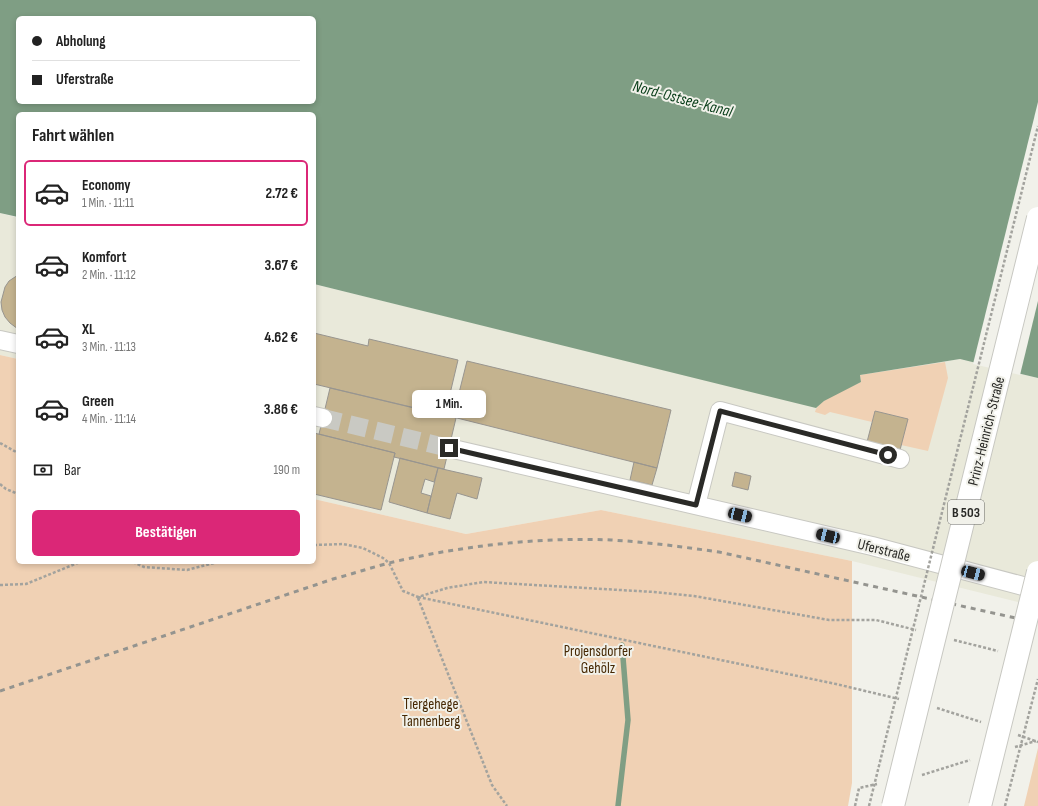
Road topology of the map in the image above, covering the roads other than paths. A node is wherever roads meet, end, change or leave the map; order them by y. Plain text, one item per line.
1 (1038, 218) edge
2 (0, 340) edge
3 (16, 344) edge
4 (449, 448) tunnel mouth
5 (900, 459) dead end
6 (696, 505) junction
7 (1038, 572) edge
8 (1038, 590) edge
9 (893, 806) edge
10 (980, 806) edge

1 - 9 highway, Prinz-Heinrich-Straße / B 503, bridge
2 - 3 street
4 - 6 street, Uferstraße
5 - 6 street
6 - 8 street, Uferstraße
7 - 10 highway, bridge

